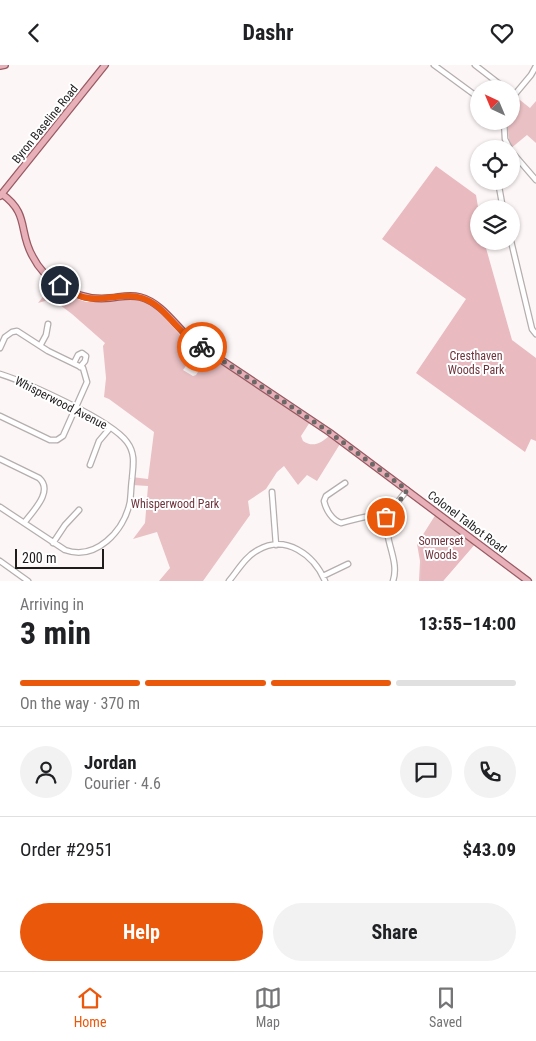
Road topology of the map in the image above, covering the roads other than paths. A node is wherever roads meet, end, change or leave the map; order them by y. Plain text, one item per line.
1 (5, 65) edge
2 (105, 65) edge
3 (434, 65) edge
4 (475, 65) edge
5 (487, 65) edge
6 (0, 66) edge
7 (536, 66) edge
8 (482, 71) junction
9 (494, 80) edge
10 (520, 87) edge
11 (470, 91) edge
12 (520, 162) edge
13 (536, 180) edge
14 (1, 194) edge
15 (513, 250) edge
16 (48, 324) dead end
17 (536, 335) edge
18 (40, 346) junction
19 (0, 348) edge
20 (74, 363) junction
21 (80, 367) junction
22 (0, 374) edge
23 (76, 408) junction
24 (0, 416) edge
25 (110, 427) junction
26 (0, 459) edge
27 (90, 465) dead end
28 (345, 483) dead end
29 (407, 490) junction
30 (272, 492) dead end
31 (0, 507) edge
32 (79, 509) dead end
33 (388, 518) junction
34 (24, 523) junction
35 (53, 543) junction
36 (276, 545) junction
37 (0, 561) edge
38 (348, 564) dead end
39 (520, 575) junction
40 (324, 579) edge
41 (28, 581) edge
42 (229, 581) edge
43 (392, 581) edge
44 (516, 581) edge
45 (528, 581) edge

1 - 6 main road
2 - 14 main road, Byron Baseline Road
3 - 11 street
4 - 8 street
5 - 8 street
7 - 10 street
8 - 9 street
12 - 13 street
14 - 29 main road, Colonel Talbot Road
15 - 17 street
16 - 18 street
18 - 19 street
18 - 20 street
20 - 21 street
20 - 21 street
21 - 23 street
22 - 23 street, Whisperwood Avenue
23 - 24 street
23 - 25 street, Whisperwood Avenue
25 - 27 street
25 - 35 street, Whisperwood Avenue
26 - 34 street
28 - 33 street
29 - 33 street
29 - 39 main road, Colonel Talbot Road
30 - 36 street
31 - 34 street, Whisperwood Avenue
32 - 35 street
33 - 43 street
34 - 35 street, Whisperwood Avenue
36 - 40 street
36 - 42 street
37 - 41 street
38 - 40 street
39 - 44 street
39 - 45 main road, Colonel Talbot Road

